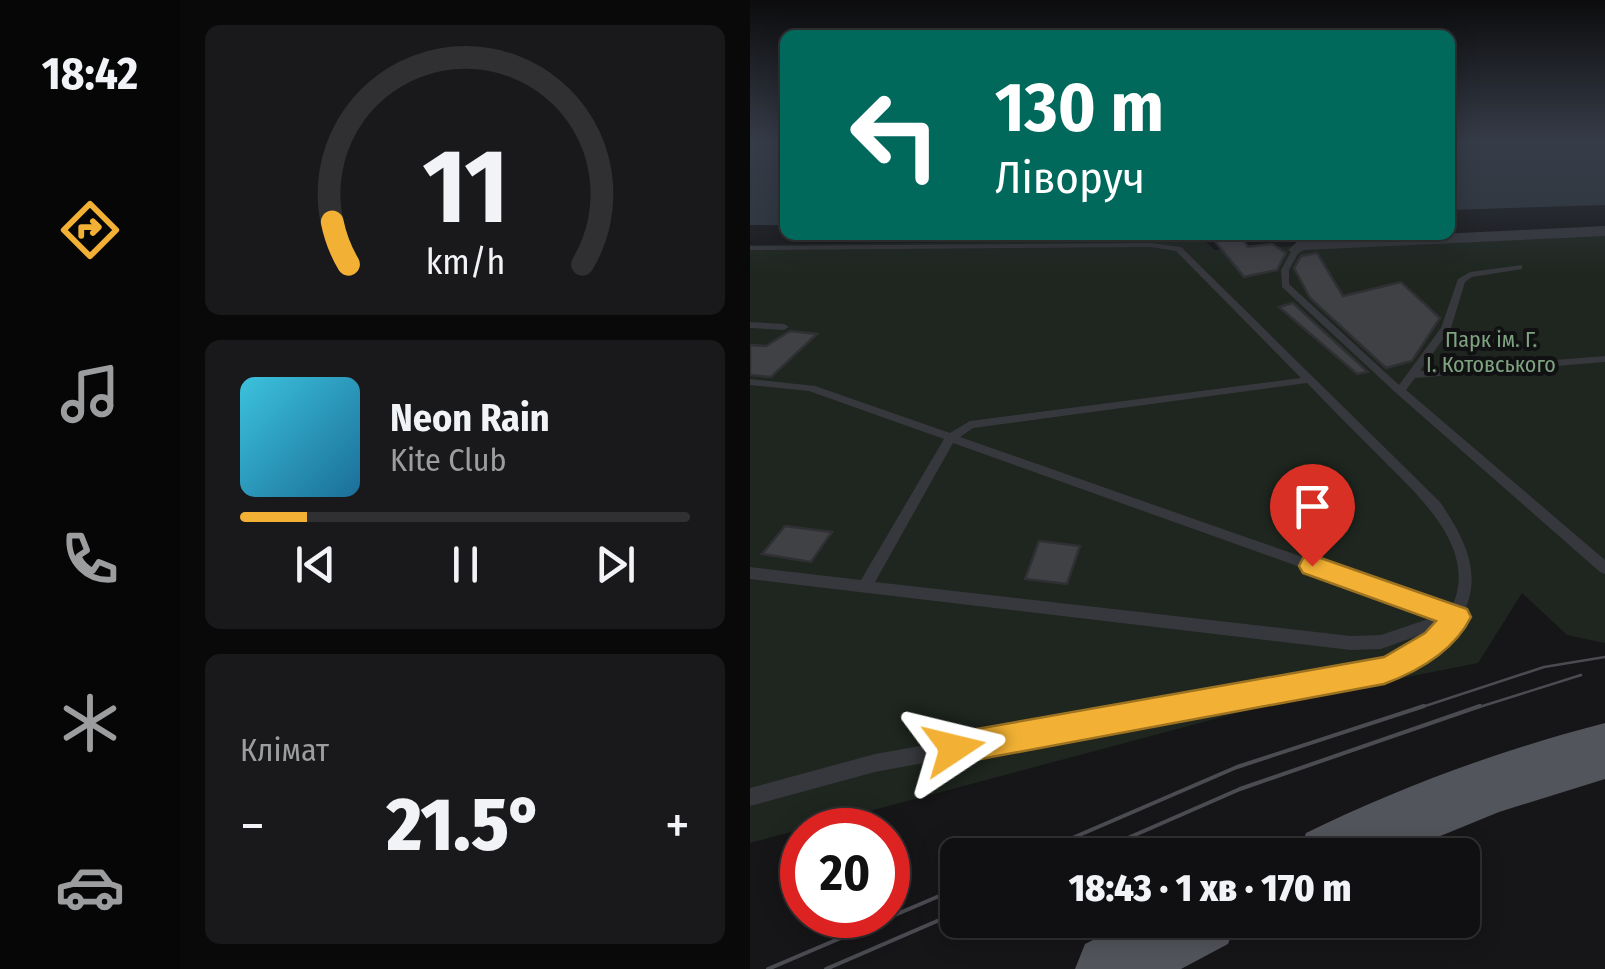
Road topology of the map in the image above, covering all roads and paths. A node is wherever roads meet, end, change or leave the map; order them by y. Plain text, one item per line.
1 (1605, 231) edge
2 (1455, 238) edge
3 (1421, 240) edge
4 (750, 248) edge
5 (1296, 250) joint
6 (1519, 267) dead end
7 (750, 325) edge
8 (784, 328) dead end
9 (1605, 359) edge
10 (1413, 375) junction
11 (1308, 380) junction
12 (750, 382) edge
13 (1400, 391) junction
14 (950, 438) junction
15 (1605, 568) edge
16 (750, 573) edge
17 (866, 584) junction
18 (1457, 617) junction
19 (1605, 751) edge
20 (750, 797) edge
21 (1360, 838) edge
22 (1169, 938) edge
23 (1110, 969) edge

1 - 2 street
3 - 5 street
4 - 11 lane
5 - 13 lane
6 - 10 lane
7 - 8 lane
9 - 10 lane
10 - 13 lane
11 - 14 lane
11 - 18 lane
12 - 14 lane
13 - 15 lane
14 - 17 lane
14 - 18 lane
16 - 17 lane
17 - 18 lane
18 - 20 lane
19 - 21 main road
22 - 23 main road

